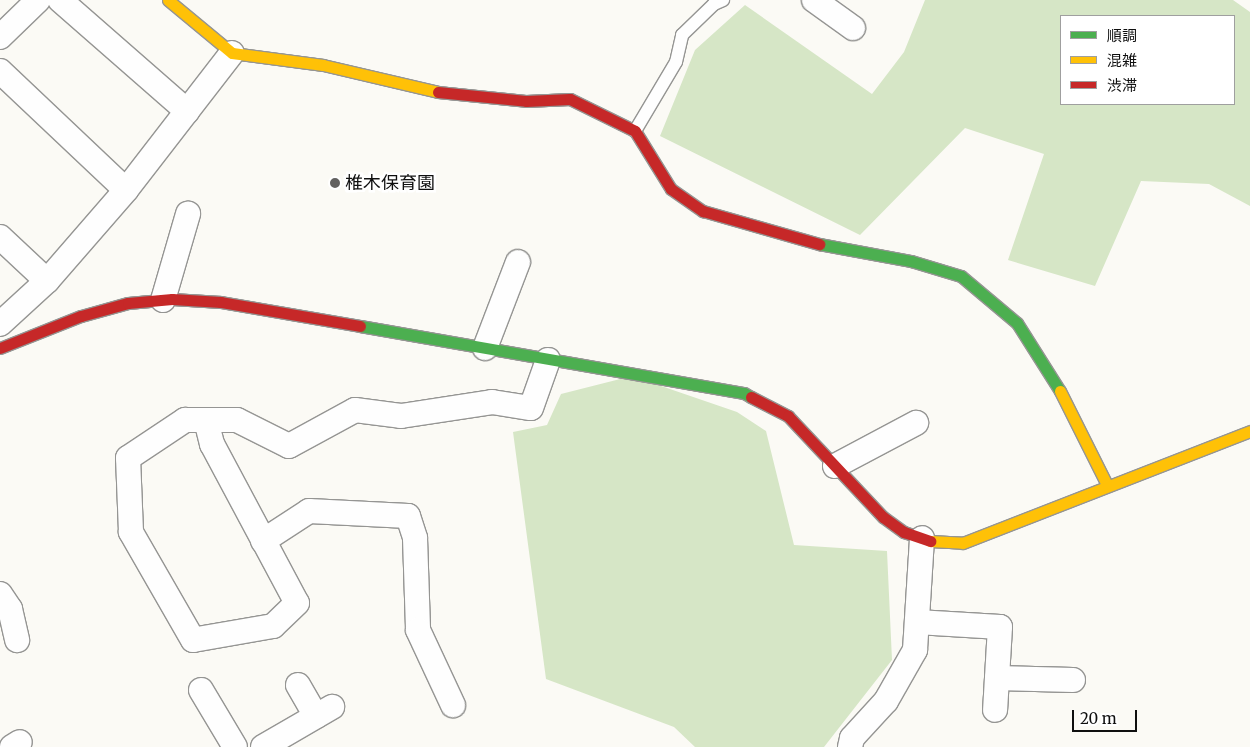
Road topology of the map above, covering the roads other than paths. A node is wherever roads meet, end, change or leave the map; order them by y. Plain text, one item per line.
1 (38, 0) edge
2 (60, 0) edge
3 (168, 0) edge
4 (723, 0) edge
5 (814, 0) edge
6 (853, 28) dead end
7 (0, 37) edge
8 (232, 53) junction
9 (0, 71) edge
10 (187, 111) junction
11 (636, 131) junction
12 (126, 190) junction
13 (188, 214) dead end
14 (0, 237) edge
15 (518, 262) dead end
16 (47, 281) junction
17 (162, 300) junction
18 (0, 324) edge
19 (0, 348) edge
20 (485, 348) junction
21 (548, 360) junction
22 (206, 420) junction
23 (916, 423) dead end
24 (1250, 431) edge
25 (835, 466) junction
26 (1107, 485) junction
27 (922, 538) junction
28 (264, 540) junction
29 (0, 594) edge
30 (917, 622) junction
31 (17, 640) dead end
32 (997, 678) junction
33 (1074, 680) dead end
34 (298, 684) dead end
35 (201, 690) dead end
36 (453, 705) dead end
37 (995, 710) dead end
38 (235, 747) edge
39 (263, 747) edge
40 (850, 747) edge

1 - 7 street
2 - 10 street
3 - 8 street
4 - 11 lane
5 - 6 street
8 - 10 street
8 - 11 street
9 - 12 street
10 - 12 street
11 - 26 street
12 - 16 street
13 - 17 street
14 - 16 street
15 - 20 street
16 - 18 street
17 - 19 street
17 - 20 street
20 - 21 street
21 - 22 street
21 - 25 street
22 - 28 street
22 - 28 street
23 - 25 street
24 - 26 street
25 - 27 street
26 - 27 street
27 - 30 street
28 - 36 street
29 - 31 street
30 - 32 street
30 - 40 street
32 - 33 street
32 - 37 street
34 - 39 street
35 - 38 street

